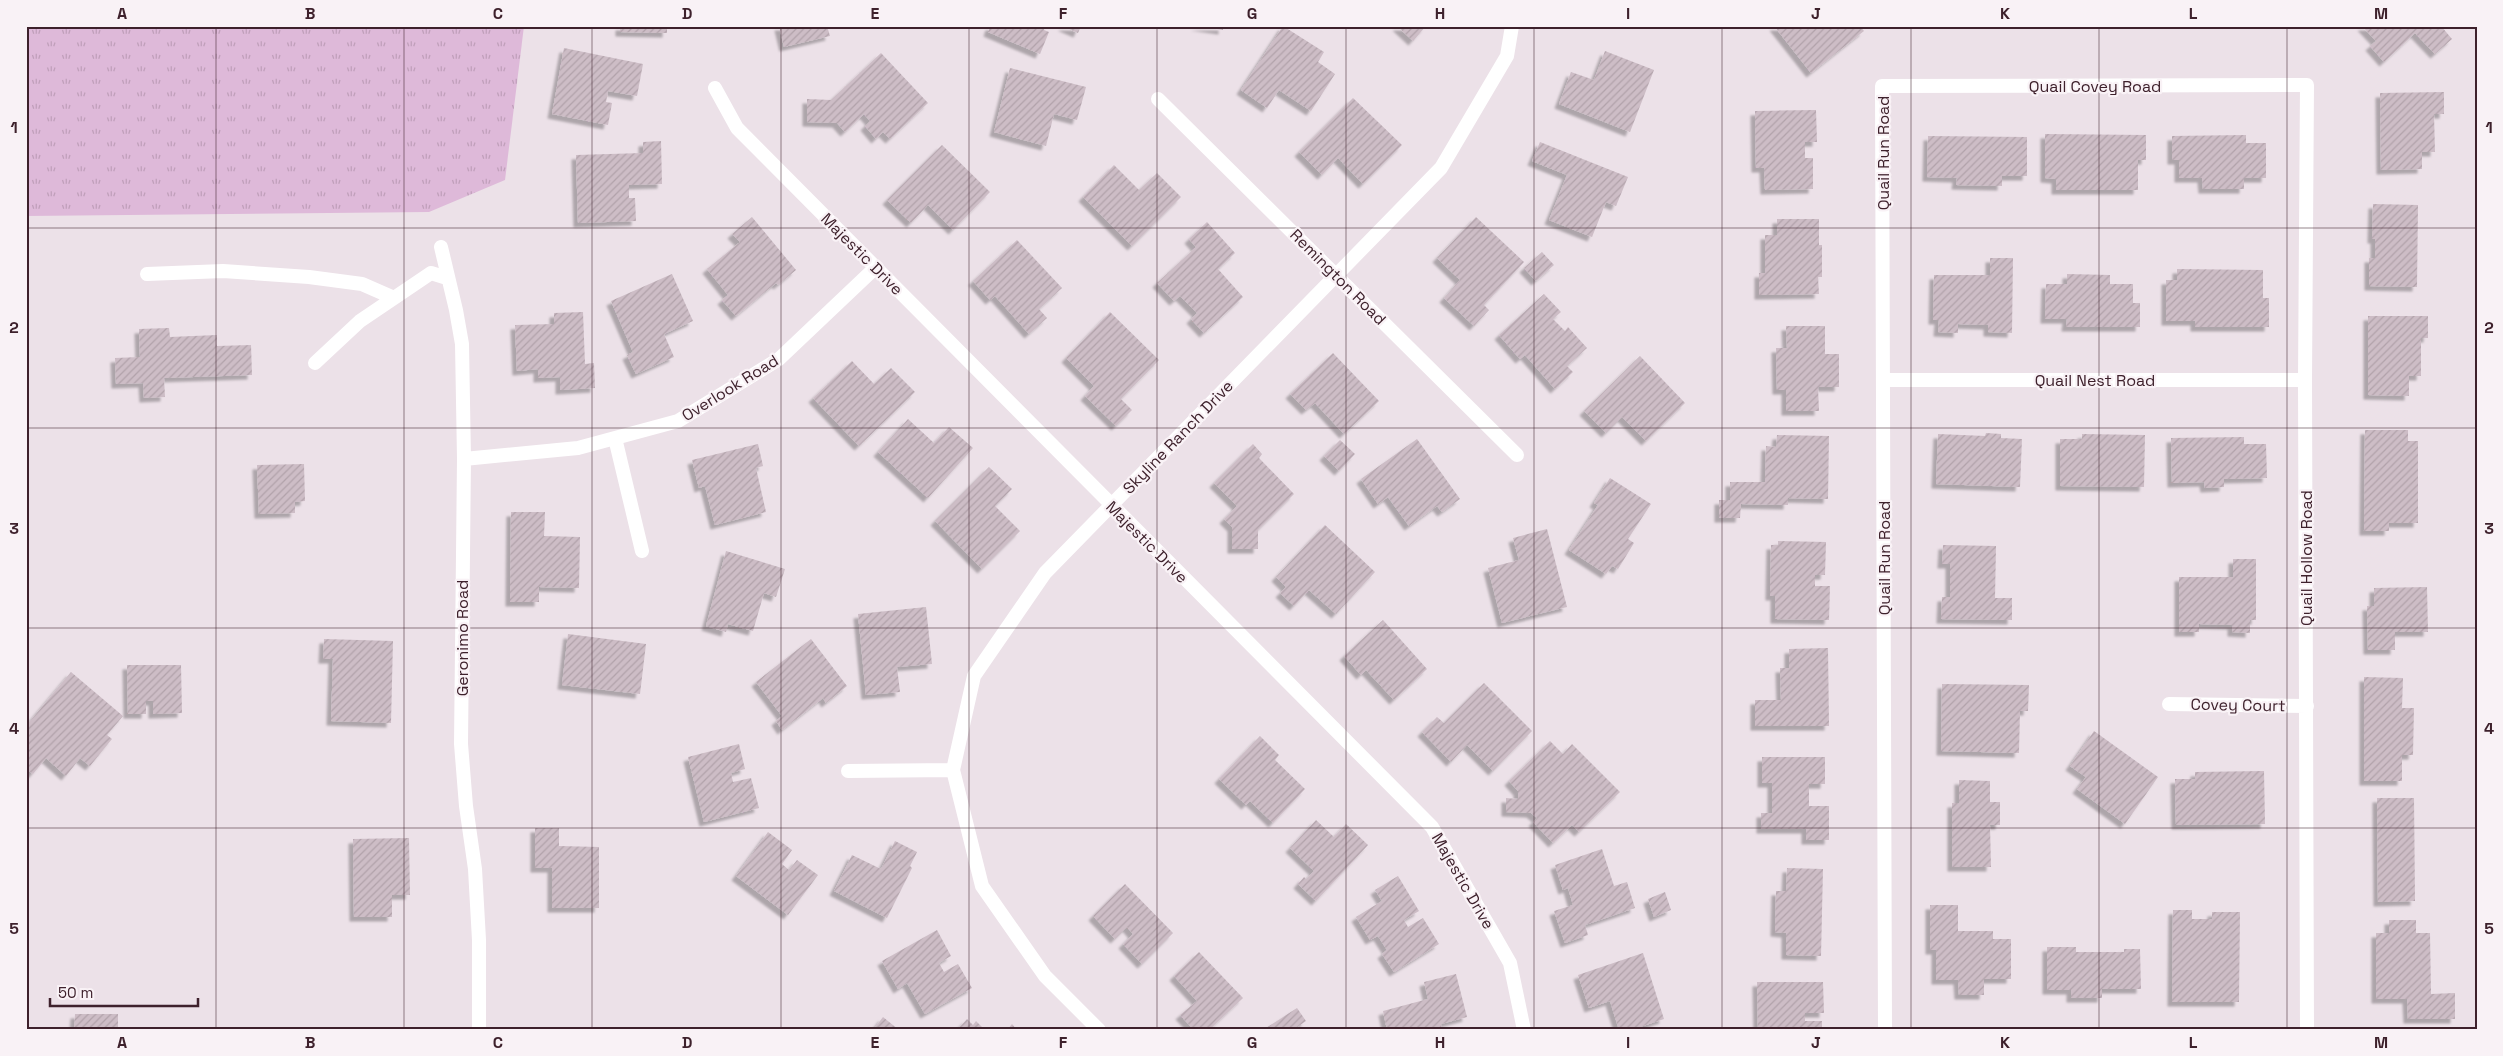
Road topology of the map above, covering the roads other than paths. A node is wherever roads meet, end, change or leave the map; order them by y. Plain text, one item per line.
1 (1512, 26) edge
2 (2307, 85) joint
3 (1882, 86) joint
4 (715, 88) dead end
5 (1158, 99) dead end
6 (441, 247) dead end
7 (875, 268) junction
8 (147, 274) dead end
9 (1337, 275) junction
10 (447, 278) junction
11 (394, 298) junction
12 (315, 364) dead end
13 (1884, 380) junction
14 (2305, 380) junction
15 (614, 438) junction
16 (1517, 455) dead end
17 (464, 459) junction
18 (1110, 506) junction
19 (642, 551) dead end
20 (2169, 704) dead end
21 (2307, 706) junction
22 (953, 770) junction
23 (848, 771) dead end
24 (479, 1030) edge
25 (1099, 1030) edge
26 (1524, 1030) edge
27 (1885, 1030) edge
28 (2307, 1030) edge

1 - 9 street, Skyline Ranch Drive
2 - 3 street, Quail Covey Road
2 - 14 street, Quail Hollow Road
3 - 13 street, Quail Run Road
4 - 7 street, Majestic Drive
5 - 9 street, Remington Road
6 - 10 street, Geronimo Road
7 - 15 street, Overlook Road
7 - 18 street, Majestic Drive
8 - 11 street
9 - 16 street, Remington Road
9 - 18 street, Skyline Ranch Drive
10 - 11 street
10 - 17 street, Geronimo Road
11 - 12 street
13 - 14 street, Quail Nest Road
13 - 27 street, Quail Run Road
14 - 21 street, Quail Hollow Road
15 - 17 street, Overlook Road
15 - 19 street
17 - 24 street, Geronimo Road
18 - 22 street, Skyline Ranch Drive
18 - 26 street, Majestic Drive
20 - 21 street, Covey Court
21 - 28 street, Quail Hollow Road
22 - 23 street
22 - 25 street, Skyline Ranch Drive

